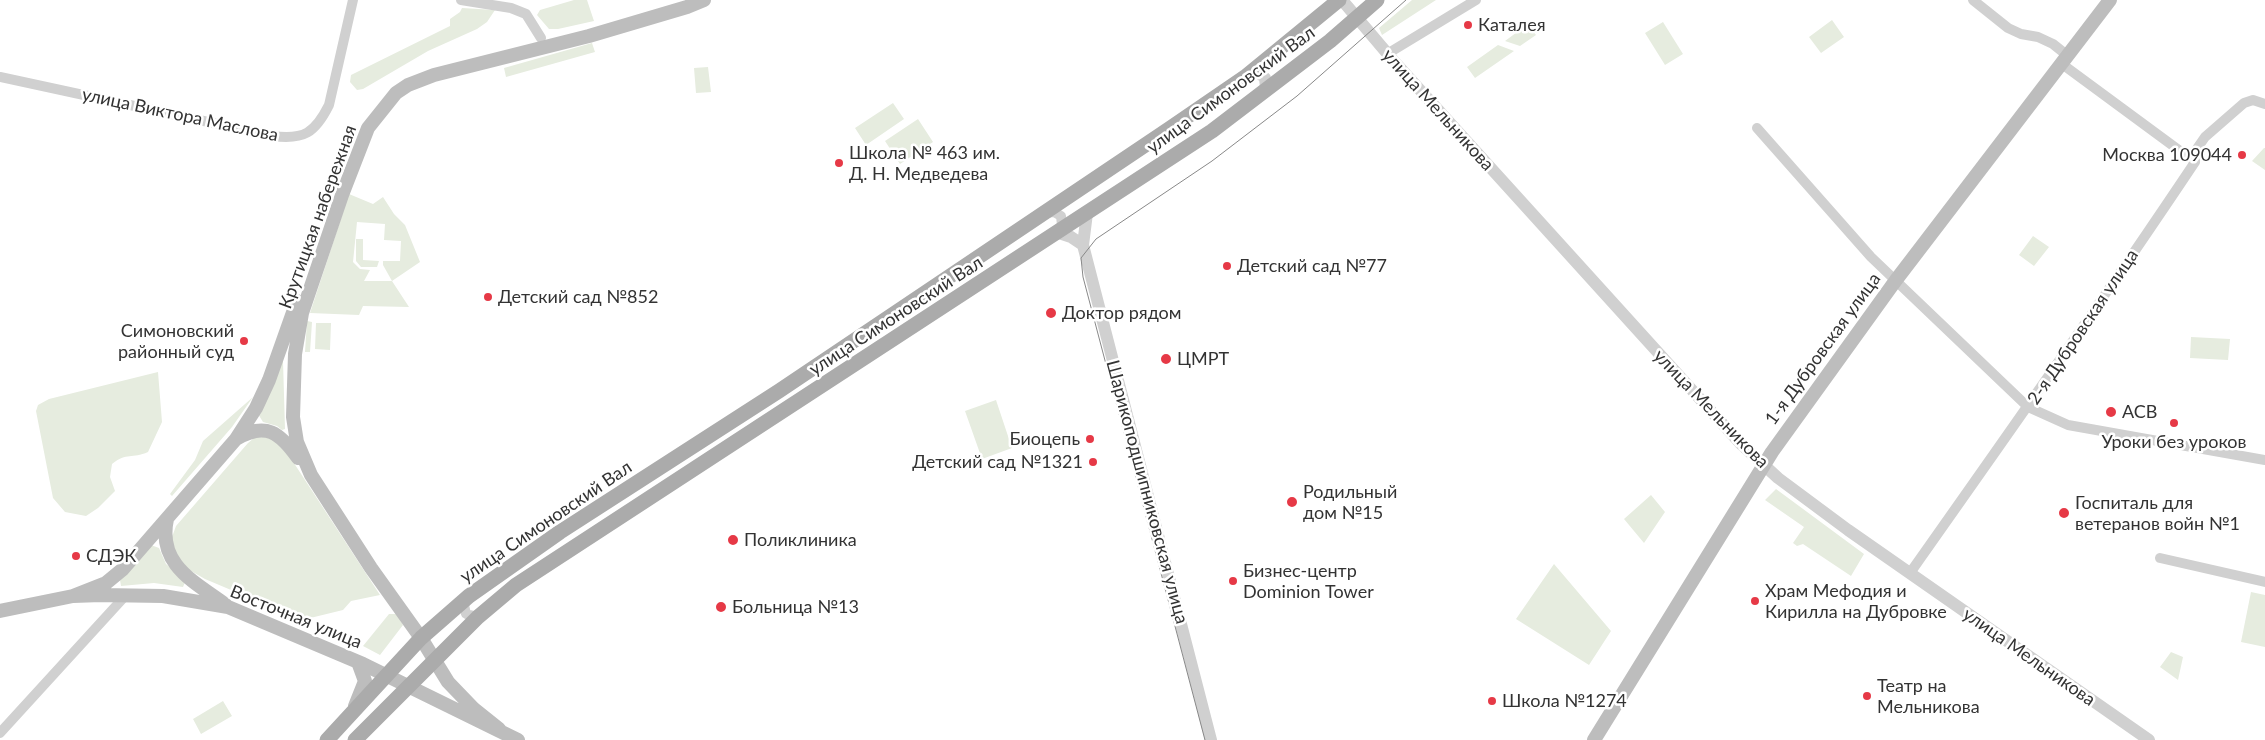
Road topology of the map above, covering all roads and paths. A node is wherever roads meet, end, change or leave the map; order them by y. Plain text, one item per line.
1 (354, 0) edge
2 (461, 0) edge
3 (690, 0) edge
4 (704, 0) edge
5 (1341, 0) edge
6 (1377, 0) edge
7 (1476, 0) edge
8 (1973, 0) edge
9 (2110, 0) edge
10 (1358, 18) junction
11 (542, 42) junction
12 (1387, 54) junction
13 (2065, 60) junction
14 (1247, 75) junction
15 (0, 76) edge
16 (1262, 94) junction
17 (2265, 104) edge
18 (1757, 128) dead end
19 (2195, 162) junction
20 (1044, 213) junction
21 (1087, 213) junction
22 (1056, 232) junction
23 (1083, 245) junction
24 (1896, 280) junction
25 (928, 291) junction
26 (940, 310) junction
27 (2028, 407) junction
28 (236, 439) junction
29 (2265, 460) edge
30 (1763, 465) junction
31 (311, 475) junction
32 (167, 519) junction
33 (2160, 558) dead end
34 (1910, 573) junction
35 (2265, 582) edge
36 (126, 594) junction
37 (73, 596) junction
38 (469, 596) junction
39 (228, 607) junction
40 (0, 611) edge
41 (482, 613) junction
42 (421, 638) junction
43 (435, 661) junction
44 (358, 662) junction
45 (387, 676) junction
46 (410, 686) junction
47 (351, 714) junction
48 (499, 729) junction
49 (0, 732) edge
50 (327, 740) edge
51 (355, 740) edge
52 (518, 740) edge
53 (1212, 740) edge
54 (1594, 740) edge
55 (2149, 740) edge

1 - 15 street, улица Виктора Маслова
2 - 11 street
3 - 11 main road, Крутицкая набережная
4 - 11 main road, Крутицкая набережная
5 - 10 street, улица Мельникова
5 - 14 main road, улица Симоновский Вал
6 - 10 main road, улица Симоновский Вал
7 - 12 street
8 - 13 street
9 - 13 main road, 1-я Дубровская улица
10 - 12 street, улица Мельникова
10 - 16 main road, улица Симоновский Вал
11 - 28 main road, Крутицкая набережная
11 - 31 main road, Крутицкая набережная
12 - 30 street, улица Мельникова
13 - 19 street
13 - 24 main road, 1-я Дубровская улица
14 - 16 street
14 - 20 main road, улица Симоновский Вал
16 - 21 main road, улица Симоновский Вал
17 - 19 street, 2-я Дубровская улица
18 - 24 street
19 - 27 street, 2-я Дубровская улица
20 - 22 street
20 - 25 main road, улица Симоновский Вал
21 - 22 main road, улица Симоновский Вал
21 - 23 street
22 - 23 street
22 - 26 main road, улица Симоновский Вал
23 - 53 street, Шарикоподшипниковская улица
24 - 27 street
24 - 30 main road, 1-я Дубровская улица
25 - 26 street
25 - 38 main road, улица Симоновский Вал
26 - 41 main road, улица Симоновский Вал
27 - 29 street
27 - 34 street, 2-я Дубровская улица
28 - 31 main road
28 - 32 main road, Восточная улица
30 - 34 street, улица Мельникова
30 - 54 main road, 1-я Дубровская улица
31 - 42 main road
32 - 37 main road, Восточная улица
32 - 39 main road
33 - 35 street
34 - 55 street, улица Мельникова
36 - 37 main road, Восточная улица
36 - 39 main road, Восточная улица
36 - 49 street
37 - 40 main road, Восточная улица
38 - 41 street
38 - 42 main road, улица Симоновский Вал
39 - 44 main road, Восточная улица
41 - 43 main road, улица Симоновский Вал
42 - 43 main road
42 - 45 main road, улица Симоновский Вал
43 - 46 main road, улица Симоновский Вал
43 - 48 main road
44 - 45 main road, Восточная улица
44 - 47 main road
45 - 46 main road, Восточная улица
45 - 47 main road, улица Симоновский Вал
46 - 48 main road, Восточная улица
46 - 51 main road, улица Симоновский Вал
47 - 50 main road, улица Симоновский Вал
48 - 52 main road

